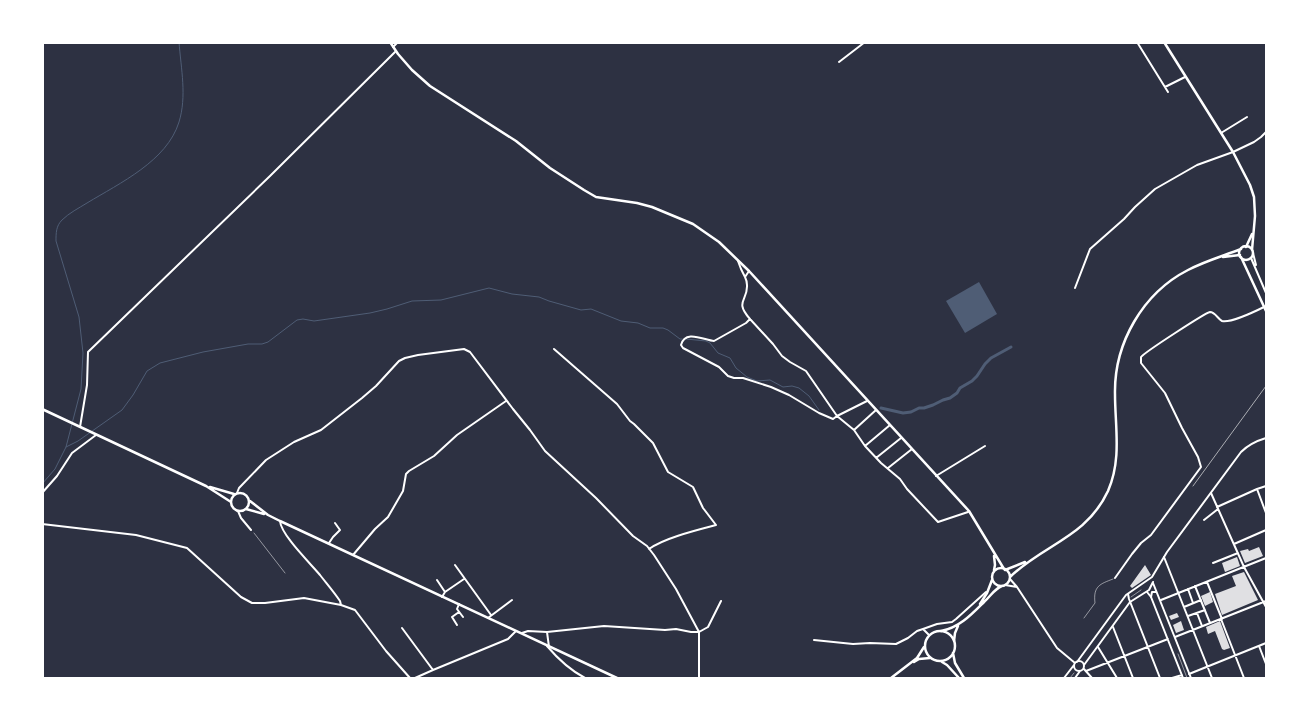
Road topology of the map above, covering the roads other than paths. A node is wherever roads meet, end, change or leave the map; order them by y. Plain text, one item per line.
1 (390, 42) edge
2 (398, 42) edge
3 (864, 42) edge
4 (1137, 42) edge
5 (1164, 42) edge
6 (393, 47) junction
7 (396, 51) junction
8 (839, 62) dead end
9 (1185, 76) junction
10 (1165, 87) junction
11 (1168, 92) dead end
12 (1247, 117) dead end
13 (1266, 132) edge
14 (1221, 133) junction
15 (1233, 152) junction
16 (1254, 230) junction
17 (1246, 247) junction
18 (1241, 250) junction
19 (1253, 252) junction
20 (1240, 256) junction
21 (1219, 257) junction
22 (737, 259) junction
23 (1250, 259) junction
24 (1247, 270) junction
25 (1257, 270) junction
26 (749, 271) junction
27 (745, 276) junction
28 (1075, 288) dead end
29 (1266, 293) edge
30 (1266, 306) edge
31 (1266, 311) edge
32 (750, 319) junction
33 (554, 349) dead end
34 (867, 400) junction
35 (506, 401) junction
36 (42, 409) edge
37 (876, 410) junction
38 (837, 416) junction
39 (890, 425) junction
40 (80, 427) junction
41 (854, 430) junction
42 (96, 435) junction
43 (901, 438) junction
44 (1266, 438) edge
45 (865, 446) junction
46 (985, 446) dead end
47 (912, 450) junction
48 (876, 458) junction
49 (888, 469) junction
50 (936, 476) junction
51 (206, 486) junction
52 (1266, 486) edge
53 (239, 488) junction
54 (1257, 489) junction
55 (42, 493) edge
56 (242, 493) junction
57 (1210, 493) junction
58 (236, 494) junction
59 (250, 501) junction
60 (231, 502) junction
61 (1217, 508) junction
62 (246, 510) junction
63 (238, 511) junction
64 (969, 511) junction
65 (1266, 513) edge
66 (268, 515) junction
67 (1204, 520) dead end
68 (280, 521) junction
69 (335, 523) dead end
70 (42, 524) edge
71 (252, 530) road end
72 (1266, 530) edge
73 (329, 543) junction
74 (1234, 544) junction
75 (649, 549) junction
76 (993, 552) junction
77 (1238, 553) junction
78 (352, 555) junction
79 (1164, 557) junction
80 (1266, 558) edge
81 (1031, 560) junction
82 (1213, 563) dead end
83 (455, 565) dead end
84 (1244, 567) junction
85 (1004, 569) junction
86 (993, 574) junction
87 (1152, 577) junction
88 (464, 578) junction
89 (1010, 578) junction
90 (1115, 578) joint
91 (992, 579) junction
92 (436, 580) dead end
93 (1147, 582) junction
94 (1153, 582) junction
95 (1207, 582) junction
96 (1004, 586) junction
97 (1152, 586) junction
98 (1195, 586) junction
99 (1017, 587) junction
100 (1188, 589) junction
101 (988, 591) junction
102 (445, 592) junction
103 (1147, 592) junction
104 (1158, 593) junction
105 (1179, 593) junction
106 (1128, 594) junction
107 (442, 596) junction
108 (1152, 597) junction
109 (512, 600) dead end
110 (1161, 600) junction
111 (1201, 600) junction
112 (721, 601) dead end
113 (1265, 601) edge
114 (1130, 602) junction
115 (1193, 603) junction
116 (459, 604) junction
117 (341, 605) junction
118 (978, 607) junction
119 (1184, 607) junction
120 (1266, 607) edge
121 (1205, 610) junction
122 (459, 612) junction
123 (1197, 613) junction
124 (491, 615) junction
125 (1188, 616) junction
126 (463, 617) dead end
127 (488, 618) junction
128 (1084, 618) dead end
129 (1221, 619) junction
130 (1210, 623) junction
131 (959, 624) junction
132 (457, 625) dead end
133 (1113, 626) junction
134 (1202, 626) junction
135 (402, 628) dead end
136 (923, 629) junction
137 (1193, 630) junction
138 (516, 631) junction
139 (941, 631) junction
140 (547, 632) junction
141 (699, 632) junction
142 (521, 634) junction
143 (929, 635) junction
144 (1175, 637) junction
145 (1168, 639) junction
146 (814, 640) dead end
147 (954, 641) junction
148 (1266, 643) edge
149 (548, 646) junction
150 (925, 646) junction
151 (1259, 646) junction
152 (1098, 647) junction
153 (1148, 647) junction
154 (953, 653) junction
155 (1125, 656) junction
156 (1235, 656) junction
157 (931, 658) junction
158 (941, 661) junction
159 (1075, 663) junction
160 (1107, 663) junction
161 (1266, 664) edge
162 (908, 666) junction
163 (1208, 667) junction
164 (1082, 668) junction
165 (432, 670) junction
166 (1086, 671) junction
167 (1189, 674) junction
168 (1182, 675) junction
169 (410, 678) edge
170 (415, 678) edge
171 (585, 678) edge
172 (617, 678) edge
173 (699, 678) edge
174 (891, 678) edge
175 (959, 678) edge
176 (964, 678) edge
177 (1064, 678) edge
178 (1074, 678) edge
179 (1092, 678) edge
180 (1117, 678) edge
181 (1134, 678) edge
182 (1160, 678) edge
183 (1172, 678) edge
184 (1183, 678) edge
185 (1191, 678) edge
186 (1212, 678) edge
187 (1244, 678) edge

1 - 6 main road
2 - 6 street
3 - 8 street
4 - 10 street
5 - 9 main road
6 - 7 main road
7 - 22 main road
7 - 40 street
9 - 10 street
9 - 14 main road
10 - 11 street
12 - 14 street
13 - 15 street
14 - 15 main road
15 - 16 main road
15 - 28 street
16 - 17 main road
16 - 19 main road
17 - 18 main road
17 - 19 main road
18 - 20 main road
18 - 21 main road
19 - 23 main road
19 - 25 street
20 - 21 main road
20 - 23 main road
20 - 24 main road
21 - 81 main road
22 - 26 main road
22 - 27 street
23 - 24 main road
23 - 25 street
24 - 31 main road
25 - 29 street
26 - 27 street
26 - 34 main road
27 - 32 street
30 - 90 street
32 - 38 street
32 - 38 street
33 - 75 street
34 - 37 main road
34 - 38 street
35 - 53 street
35 - 75 street
35 - 78 street
36 - 40 main road
37 - 39 main road
37 - 41 street
38 - 41 street
39 - 43 main road
39 - 45 street
40 - 42 main road
41 - 45 street
42 - 51 main road
42 - 55 street
43 - 47 main road
43 - 48 street
44 - 57 street
45 - 48 street
46 - 50 street
47 - 49 street
47 - 50 main road
48 - 49 street
49 - 64 street
50 - 64 main road
51 - 58 main road
51 - 60 main road
52 - 54 street
53 - 56 street
53 - 58 street
54 - 61 street
54 - 65 street
56 - 58 main road
56 - 59 main road
57 - 61 street
57 - 79 street
58 - 60 main road
59 - 62 main road
59 - 66 main road
60 - 63 main road
61 - 67 street
61 - 74 street
62 - 63 main road
62 - 66 main road
63 - 71 street
64 - 76 main road
66 - 68 main road
68 - 73 main road
68 - 117 street
69 - 73 street
70 - 117 street
72 - 74 street
73 - 78 main road
74 - 77 street
75 - 141 street
76 - 85 main road
76 - 86 main road
77 - 82 street
77 - 84 street
78 - 107 main road
79 - 87 street
79 - 105 street
80 - 84 street
81 - 85 main road
81 - 89 main road
83 - 88 street
84 - 95 street
84 - 113 street
85 - 86 main road
85 - 89 main road
86 - 91 main road
87 - 93 street
87 - 94 street
88 - 102 street
88 - 124 street
89 - 96 main road
89 - 99 street
90 - 128 lane
91 - 96 main road
91 - 101 main road
92 - 102 street
93 - 97 street
93 - 106 street
94 - 97 street
94 - 104 street
95 - 98 street
95 - 129 street
96 - 99 street
96 - 118 main road
97 - 103 street
98 - 100 street
98 - 111 street
99 - 159 street
100 - 105 street
100 - 115 street
101 - 118 main road
101 - 136 street
102 - 107 street
103 - 108 street
103 - 114 street
104 - 108 street
104 - 110 street
105 - 110 street
105 - 119 street
106 - 114 street
106 - 159 street
107 - 116 main road
108 - 145 street
109 - 124 street
110 - 144 street
111 - 115 street
111 - 121 street
112 - 141 street
113 - 120 street
113 - 129 street
114 - 133 street
114 - 153 street
115 - 119 street
116 - 122 street
116 - 127 main road
117 - 169 street
118 - 131 main road
119 - 125 street
121 - 123 street
121 - 130 street
122 - 126 street
122 - 132 street
123 - 125 street
123 - 134 street
124 - 127 street
125 - 137 street
127 - 138 main road
129 - 130 street
129 - 156 street
130 - 134 street
131 - 139 main road
131 - 147 main road
133 - 152 street
133 - 155 street
134 - 137 street
135 - 165 street
136 - 143 street
136 - 146 street
137 - 144 street
137 - 163 street
138 - 142 main road
138 - 165 street
139 - 143 main road
139 - 147 main road
140 - 141 street
140 - 142 street
140 - 149 street
141 - 173 street
142 - 149 main road
143 - 150 main road
144 - 167 street
145 - 153 street
145 - 168 street
147 - 154 main road
148 - 151 street
149 - 171 street
149 - 172 main road
150 - 157 main road
150 - 162 main road
151 - 156 street
151 - 161 street
152 - 160 street
152 - 164 street
153 - 155 street
153 - 182 street
154 - 158 main road
154 - 176 main road
155 - 160 street
155 - 181 street
156 - 163 street
156 - 187 street
157 - 158 main road
157 - 162 main road
158 - 175 main road
159 - 164 street
159 - 164 street
159 - 177 street
160 - 166 street
160 - 180 street
162 - 174 main road
163 - 167 street
163 - 186 street
164 - 166 street
164 - 178 street
165 - 170 street
166 - 179 street
167 - 185 street
168 - 183 street
168 - 184 street

